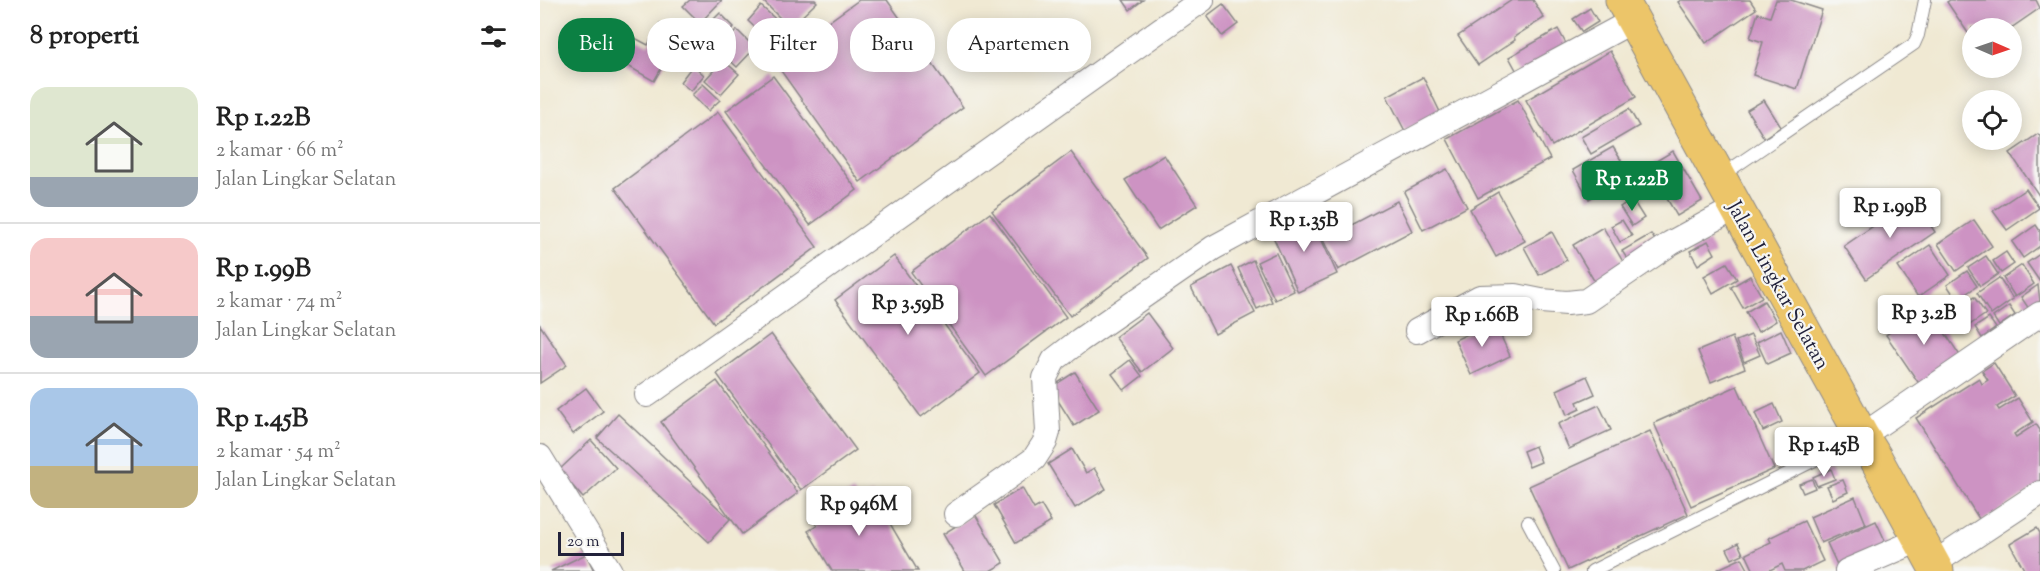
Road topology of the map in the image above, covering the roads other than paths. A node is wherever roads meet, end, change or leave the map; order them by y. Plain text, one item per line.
1 (1202, 0) edge
2 (1925, 0) edge
3 (1628, 10) edge
4 (1720, 177) junction
5 (1737, 207) junction
6 (2040, 314) edge
7 (1417, 331) dead end
8 (647, 395) dead end
9 (1862, 436) junction
10 (540, 457) edge
11 (2040, 493) edge
12 (956, 514) dead end
13 (1528, 522) dead end
14 (1930, 558) edge
15 (610, 571) edge
16 (1554, 571) edge
17 (1592, 571) edge
18 (1847, 571) edge

1 - 8 street
2 - 4 lane
3 - 4 highway, Jalan Lingkar Selatan
3 - 12 street
4 - 5 highway, Jalan Lingkar Selatan
5 - 7 street
5 - 9 highway, Jalan Lingkar Selatan
6 - 9 street
9 - 14 highway, Jalan Lingkar Selatan
9 - 17 lane
10 - 15 street
11 - 14 street
13 - 16 lane
14 - 18 street

